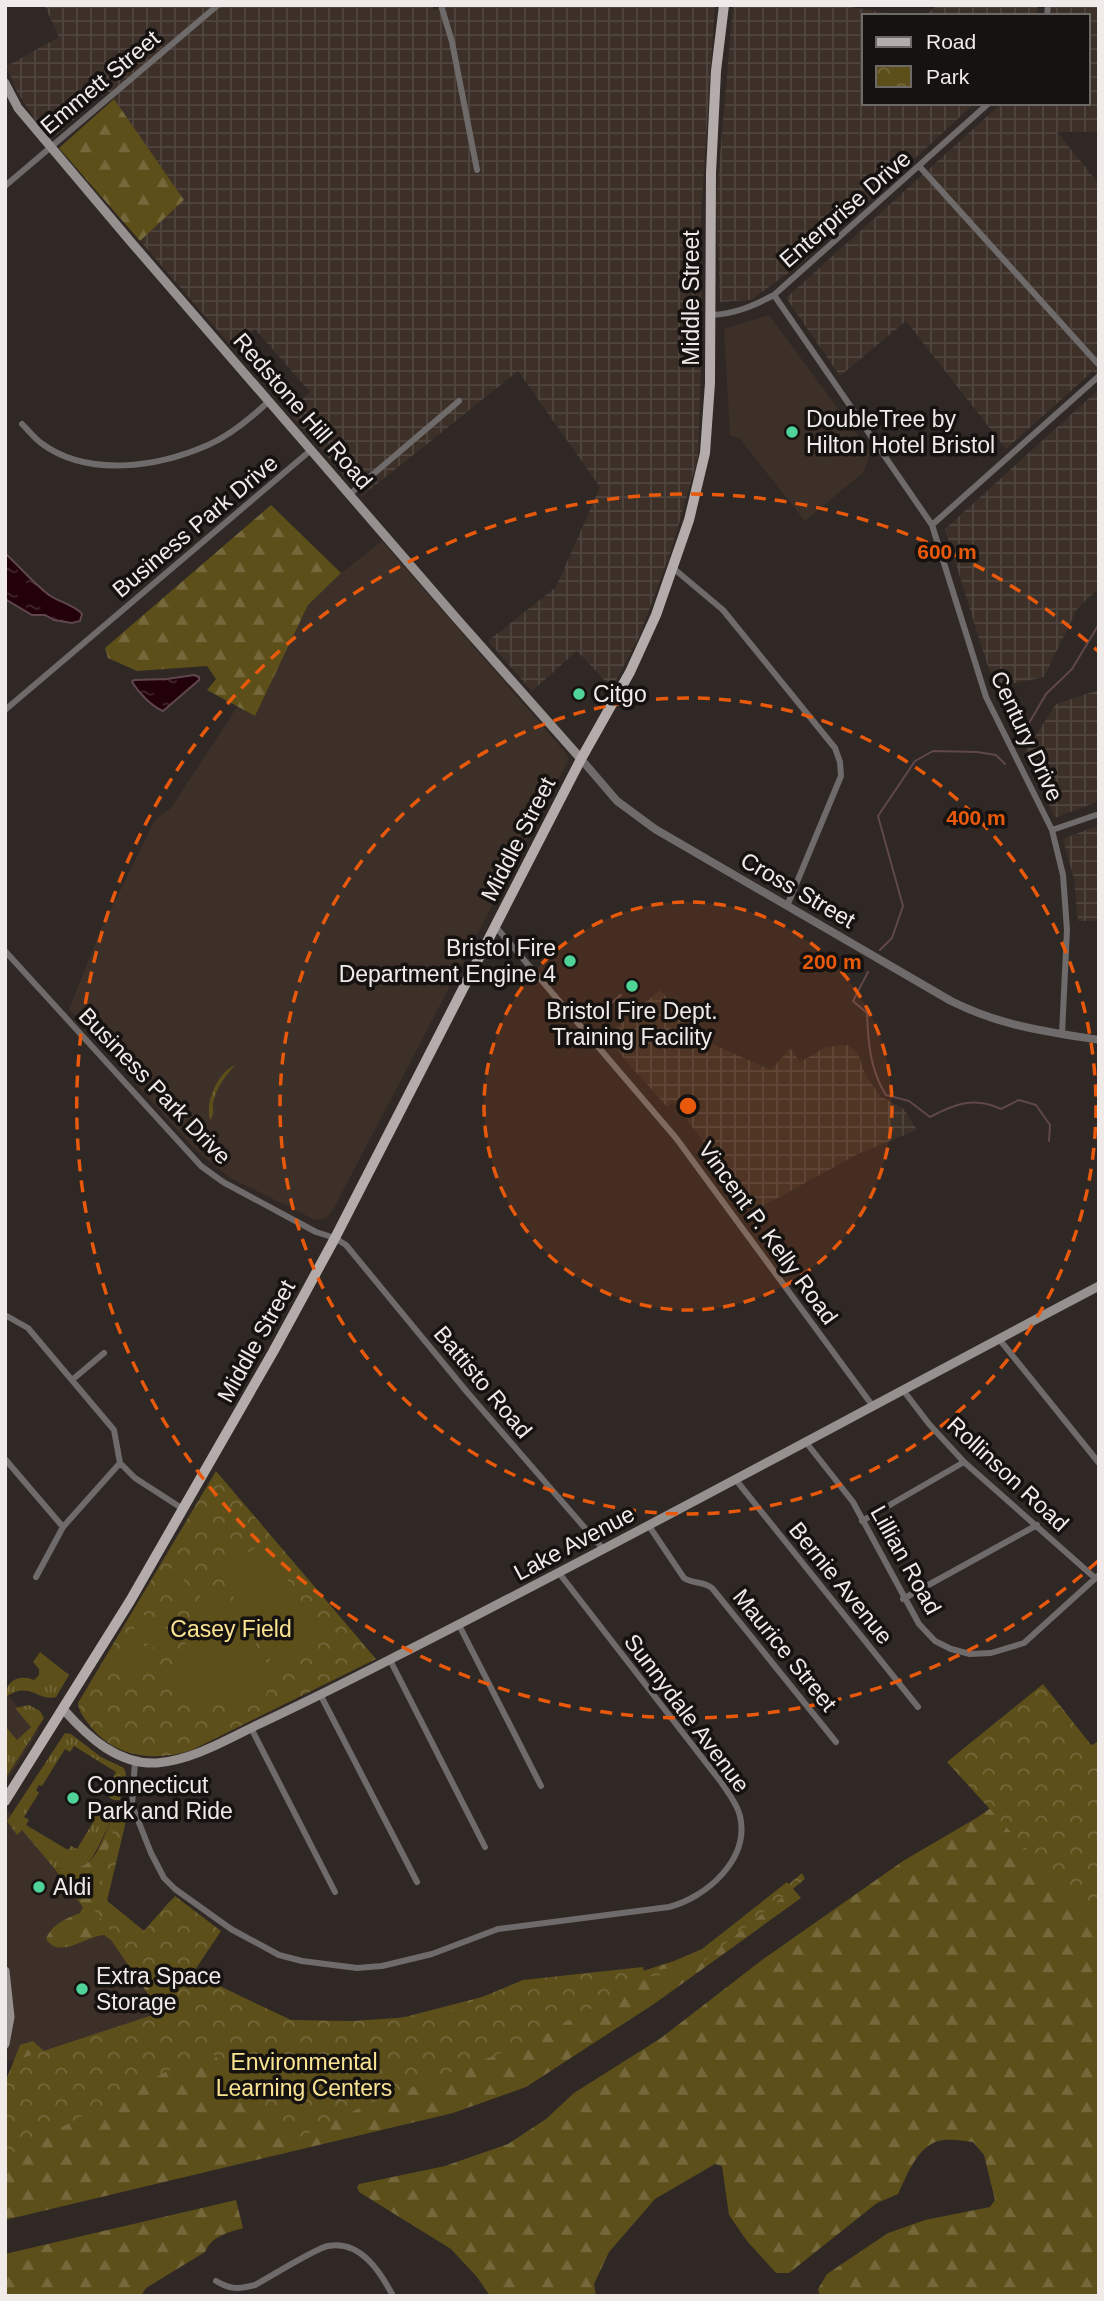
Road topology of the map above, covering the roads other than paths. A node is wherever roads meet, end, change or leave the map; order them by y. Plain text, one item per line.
1 (218, 5) edge
2 (441, 5) edge
3 (724, 5) edge
4 (5, 83) edge
5 (987, 105) edge
6 (50, 147) junction
7 (920, 167) junction
8 (477, 170) dead end
9 (5, 186) edge
10 (774, 295) junction
11 (710, 315) junction
12 (1099, 365) edge
13 (1099, 376) edge
14 (270, 401) junction
15 (459, 401) dead end
16 (22, 424) dead end
17 (312, 450) junction
18 (350, 495) junction
19 (932, 525) junction
20 (673, 568) junction
21 (5, 710) edge
22 (581, 758) junction
23 (1099, 814) edge
24 (1052, 830) junction
25 (787, 906) junction
26 (495, 926) junction
27 (5, 951) edge
28 (1062, 1034) junction
29 (1099, 1040) edge
30 (335, 1238) junction
31 (1099, 1286) edge
32 (5, 1315) edge
33 (999, 1339) junction
34 (104, 1353) dead end
35 (72, 1380) junction
36 (902, 1390) junction
37 (872, 1405) junction
38 (805, 1441) junction
39 (5, 1459) edge
40 (964, 1462) junction
41 (120, 1463) junction
42 (1099, 1463) edge
43 (736, 1480) junction
44 (183, 1509) junction
45 (862, 1521) junction
46 (1037, 1525) junction
47 (649, 1526) junction
48 (63, 1527) junction
49 (604, 1550) junction
50 (558, 1573) junction
51 (1097, 1576) edge
52 (36, 1577) dead end
53 (903, 1599) junction
54 (459, 1625) junction
55 (390, 1660) junction
56 (320, 1694) junction
57 (918, 1707) dead end
58 (64, 1710) junction
59 (251, 1728) junction
60 (836, 1742) dead end
61 (135, 1762) junction
62 (541, 1786) dead end
63 (5, 1801) edge
64 (485, 1847) dead end
65 (417, 1882) dead end
66 (335, 1892) dead end
67 (5, 1971) edge
68 (5, 2044) edge
69 (216, 2281) dead end
70 (393, 2296) edge

1 - 6 street, Emmett Street
2 - 8 street
3 - 11 main road, Middle Street
4 - 6 main road, Redstone Hill Road
5 - 7 street, Enterprise Drive
6 - 9 street, Emmett Street
6 - 14 main road, Redstone Hill Road
7 - 10 street, Enterprise Drive
7 - 12 street
10 - 11 street, Enterprise Drive
10 - 19 street, Century Drive
11 - 20 main road, Middle Street
13 - 19 street
14 - 16 street
14 - 17 main road, Redstone Hill Road
15 - 18 street
17 - 18 main road, Redstone Hill Road
17 - 21 street, Business Park Drive
18 - 22 main road, Redstone Hill Road
19 - 24 street, Century Drive
20 - 22 main road, Middle Street
20 - 25 street
22 - 25 street, Cross Street
22 - 26 main road, Middle Street
23 - 24 street
24 - 28 street, Century Drive
25 - 28 street, Cross Street
26 - 30 main road, Middle Street
26 - 37 street, Vincent P. Kelly Road
27 - 30 street, Business Park Drive
28 - 29 street, Cross Street
30 - 44 main road, Middle Street
30 - 49 street, Battisto Road
31 - 33 main road, Lake Avenue
32 - 35 street
33 - 36 main road, Lake Avenue
33 - 42 street
34 - 35 street
35 - 41 street
36 - 37 main road, Lake Avenue
36 - 40 street, Rollinson Road
37 - 38 main road, Lake Avenue
38 - 43 main road, Lake Avenue
38 - 45 street, Lillian Road
39 - 48 street
40 - 45 street
40 - 46 street, Rollinson Road
41 - 44 street
41 - 48 street
43 - 47 main road, Lake Avenue
43 - 57 street, Bernie Avenue
44 - 58 main road, Middle Street
45 - 53 street, Lillian Road
46 - 51 street, Rollinson Road
46 - 53 street
47 - 49 main road, Lake Avenue
47 - 60 street, Maurice Street
48 - 52 street
49 - 50 main road, Lake Avenue
50 - 54 main road, Lake Avenue
50 - 61 street, Sunnydale Avenue
51 - 53 street, Lillian Road
54 - 55 main road, Lake Avenue
54 - 62 street
55 - 56 main road, Lake Avenue
55 - 64 street
56 - 59 main road, Lake Avenue
56 - 65 street
58 - 61 main road, Lake Avenue
58 - 63 main road, Middle Street
59 - 61 main road, Lake Avenue
59 - 66 street
67 - 68 main road
69 - 70 street

